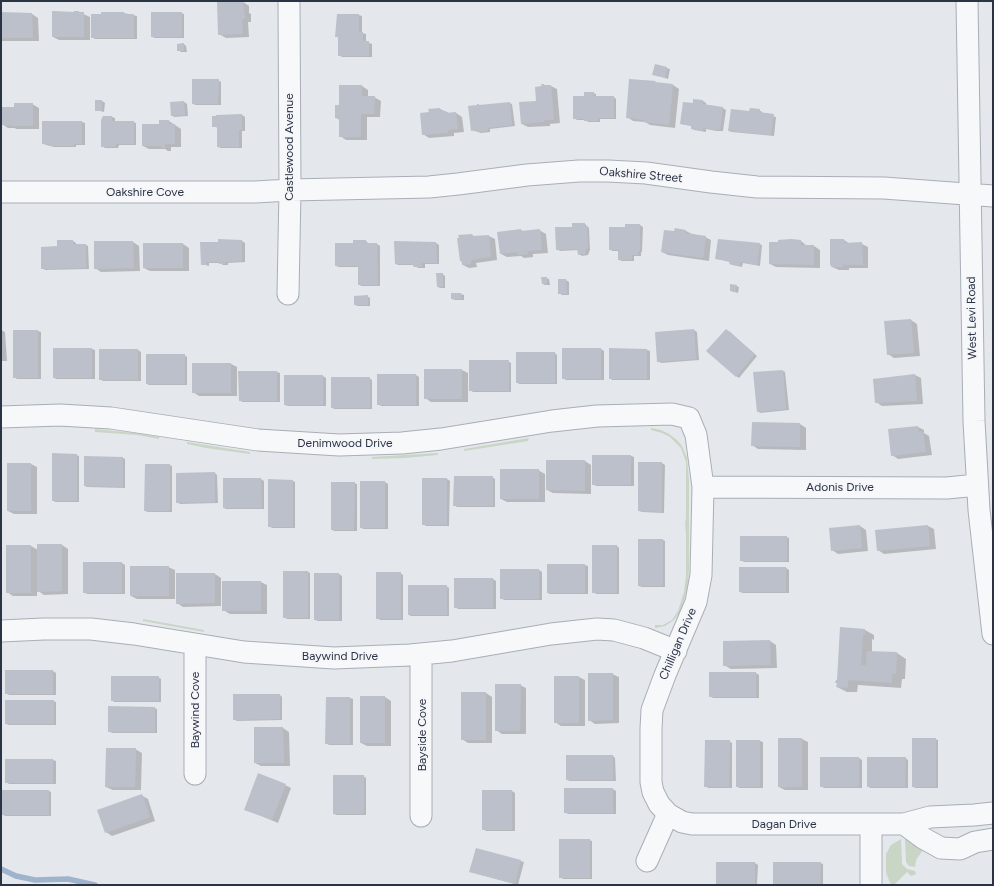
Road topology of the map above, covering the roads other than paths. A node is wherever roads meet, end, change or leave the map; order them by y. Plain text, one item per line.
1 (288, 1) edge
2 (967, 1) edge
3 (290, 190) junction
4 (1, 192) edge
5 (969, 194) junction
6 (993, 196) edge
7 (288, 294) dead end
8 (1, 417) edge
9 (689, 418) joint
10 (977, 485) junction
11 (703, 487) junction
12 (1, 631) edge
13 (993, 634) edge
14 (195, 645) junction
15 (676, 651) junction
16 (420, 655) junction
17 (195, 774) dead end
18 (993, 813) edge
19 (668, 814) junction
20 (422, 816) dead end
21 (870, 824) junction
22 (904, 824) junction
23 (993, 840) edge
24 (647, 861) dead end
25 (870, 885) edge

1 - 3 street, Castlewood Avenue
2 - 5 street, West Levi Road
3 - 4 street, Oakshire Cove
3 - 5 street, Oakshire Street
3 - 7 street, Castlewood Avenue
5 - 6 street, Oakshire Street
5 - 10 street, West Levi Road
8 - 9 street, Denimwood Drive
9 - 11 street, Chilligan Drive
10 - 11 street, Adonis Drive
10 - 13 street, West Levi Road
11 - 15 street, Chilligan Drive
12 - 14 street, Baywind Drive
14 - 16 street, Baywind Drive
14 - 17 street, Baywind Cove
15 - 16 street, Baywind Drive
15 - 19 street, Chilligan Drive
16 - 20 street, Bayside Cove
18 - 22 street, Dagan Drive
19 - 21 street, Dagan Drive
19 - 24 street
21 - 22 street, Dagan Drive
21 - 25 street
22 - 23 street

